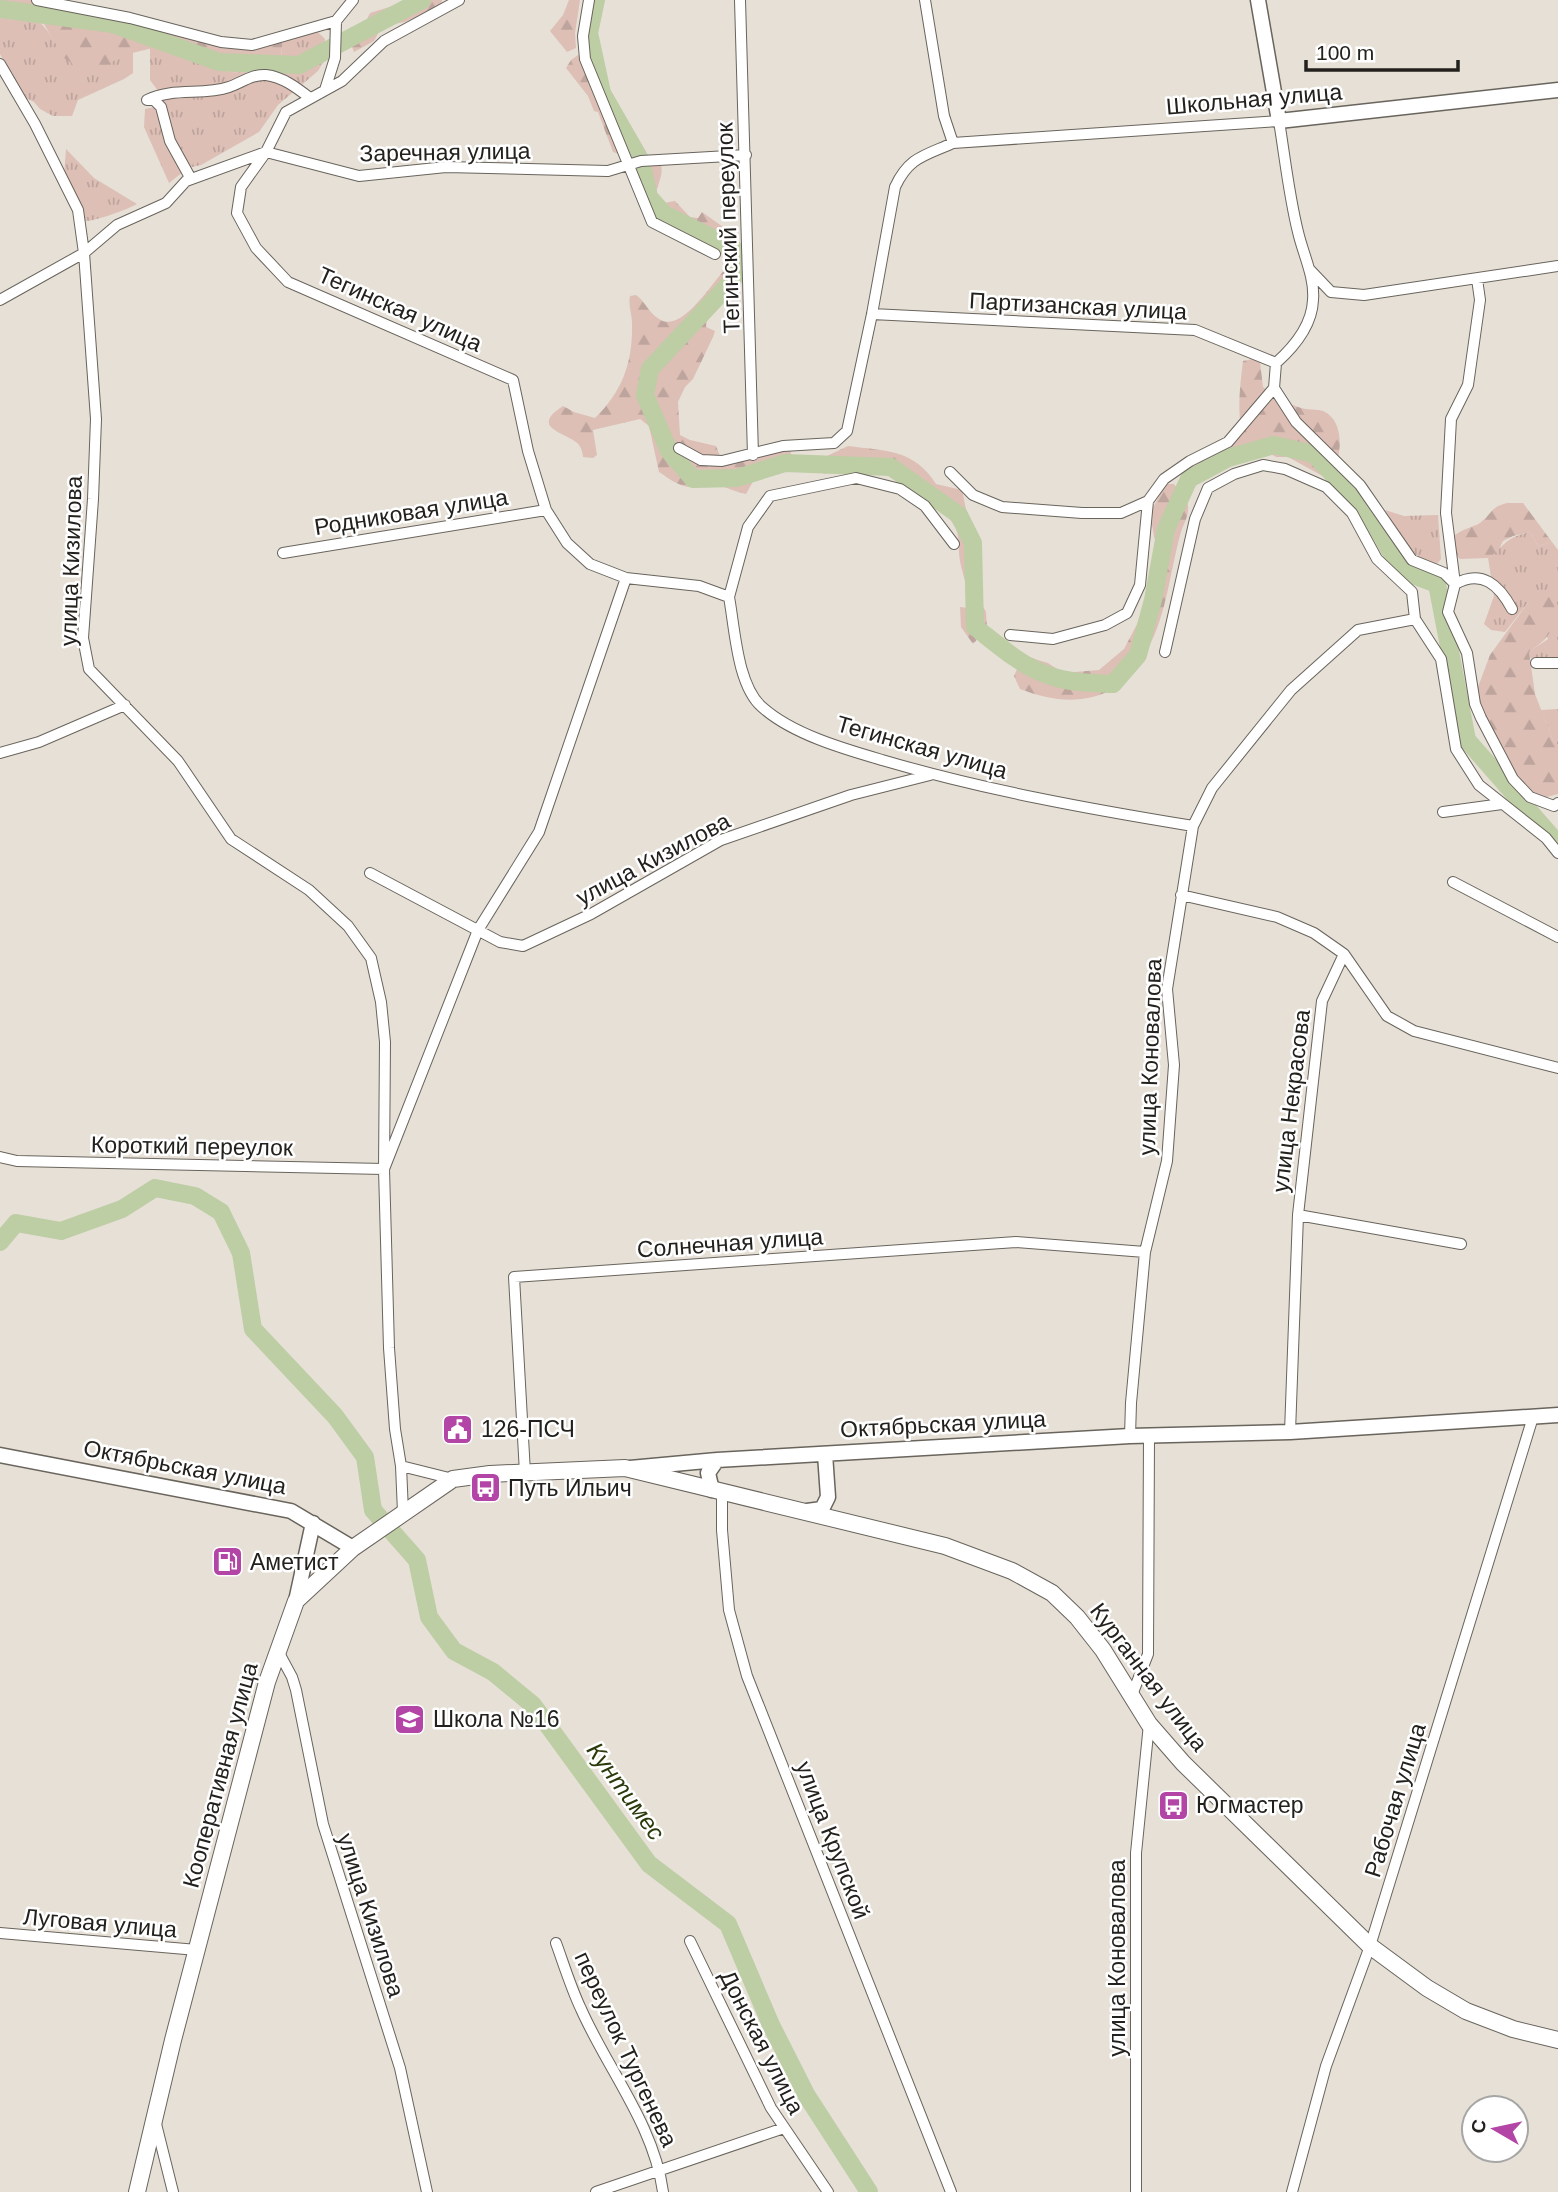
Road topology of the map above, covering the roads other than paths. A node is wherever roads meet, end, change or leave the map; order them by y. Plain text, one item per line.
1 (37, 0) edge
2 (353, 0) edge
3 (459, 0) edge
4 (589, 0) edge
5 (740, 0) edge
6 (925, 0) edge
7 (1258, 0) edge
8 (336, 22) junction
9 (0, 64) edge
10 (325, 90) junction
11 (1558, 90) edge
12 (310, 98) junction
13 (1279, 121) junction
14 (953, 143) junction
15 (266, 152) junction
16 (746, 155) junction
17 (627, 165) junction
18 (191, 179) junction
19 (85, 253) junction
20 (715, 254) dead end
21 (1558, 266) edge
22 (1309, 270) junction
23 (1477, 279) junction
24 (0, 300) edge
25 (872, 314) junction
26 (1276, 363) junction
27 (1274, 388) junction
28 (679, 448) dead end
29 (753, 455) junction
30 (950, 472) dead end
31 (1148, 501) junction
32 (546, 510) junction
33 (954, 544) dead end
34 (283, 553) dead end
35 (626, 578) junction
36 (1455, 584) junction
37 (729, 597) junction
38 (1512, 609) dead end
39 (1415, 619) junction
40 (1010, 635) dead end
41 (1165, 652) dead end
42 (1536, 663) dead end
43 (1558, 663) edge
44 (125, 705) junction
45 (0, 754) edge
46 (930, 775) junction
47 (1502, 804) junction
48 (1557, 806) edge
49 (1443, 812) dead end
50 (1193, 827) junction
51 (1558, 853) edge
52 (370, 873) dead end
53 (1453, 882) dead end
54 (1181, 895) junction
55 (478, 930) junction
56 (1558, 937) edge
57 (1344, 954) junction
58 (1558, 1068) edge
59 (0, 1157) edge
60 (384, 1169) junction
61 (1298, 1215) junction
62 (1461, 1244) dead end
63 (1144, 1252) junction
64 (1558, 1415) edge
65 (1533, 1418) junction
66 (1290, 1432) junction
67 (1130, 1436) junction
68 (1149, 1436) junction
69 (825, 1454) junction
70 (0, 1455) edge
71 (717, 1460) junction
72 (401, 1466) junction
73 (625, 1468) junction
74 (525, 1473) junction
75 (453, 1479) junction
76 (717, 1491) junction
77 (828, 1497) junction
78 (796, 1511) junction
79 (403, 1512) junction
80 (313, 1523) junction
81 (862, 1526) junction
82 (354, 1548) junction
83 (296, 1601) junction
84 (277, 1650) junction
85 (1132, 1695) junction
86 (1149, 1724) junction
87 (0, 1933) edge
88 (690, 1941) dead end
89 (556, 1943) dead end
90 (1370, 1947) junction
91 (197, 1950) junction
92 (1558, 2040) edge
93 (155, 2117) junction
94 (784, 2128) junction
95 (660, 2171) junction
96 (137, 2192) edge
97 (173, 2192) edge
98 (427, 2192) edge
99 (596, 2192) edge
100 (663, 2192) edge
101 (828, 2192) edge
102 (951, 2192) edge
103 (1136, 2192) edge
104 (1292, 2192) edge

1 - 8 street
2 - 8 street
3 - 10 street
4 - 17 street
5 - 16 street, Тегинский переулок
6 - 14 street
7 - 13 street
8 - 10 street
9 - 19 street, улица Кизилова
10 - 12 street
11 - 13 street, Школьная улица
12 - 15 street
12 - 18 street
13 - 14 street, Школьная улица
13 - 22 street
14 - 25 street, Школьная улица
15 - 17 street, Заречная улица
15 - 18 street
15 - 32 street, Тегинская улица
16 - 17 street, Заречная улица
16 - 29 street, Тегинский переулок
17 - 20 street
18 - 19 street
19 - 24 street
19 - 44 street, улица Кизилова
21 - 23 street
22 - 23 street
22 - 26 street
23 - 36 street
25 - 26 street, Партизанская улица
25 - 29 street, Школьная улица
26 - 27 street
27 - 31 street
27 - 36 street
28 - 29 street
30 - 31 street
31 - 40 street
32 - 34 street, Родниковая улица
32 - 35 street, Тегинская улица
33 - 37 street, Тегинская улица
35 - 37 street, Тегинская улица
35 - 55 street, улица Кизилова
36 - 38 street
36 - 48 street
37 - 46 street, Тегинская улица
39 - 41 street
39 - 47 street
39 - 50 street, улица Коновалова
42 - 43 street
44 - 45 street
44 - 60 street, улица Кизилова
46 - 50 street, Тегинская улица
46 - 55 street, улица Кизилова
47 - 49 street
47 - 51 street
50 - 54 street, улица Коновалова
52 - 55 street, улица Кизилова
53 - 56 street
54 - 57 street
54 - 63 street, улица Коновалова
55 - 60 street, улица Кизилова
57 - 58 street
57 - 61 street, улица Некрасова
59 - 60 street, Короткий переулок
60 - 72 street, улица Кизилова
61 - 62 street, улица Некрасова
61 - 66 street, улица Некрасова
63 - 67 street, улица Коновалова
63 - 74 street, Солнечная улица
64 - 65 street, Октябрьская улица
65 - 66 street, Октябрьская улица
65 - 90 street, Рабочая улица
66 - 68 street, Октябрьская улица
67 - 68 street, Октябрьская улица
67 - 69 street, Октябрьская улица
68 - 85 street
69 - 71 street, Октябрьская улица
69 - 77 street
70 - 80 street, Октябрьская улица
71 - 73 street, Октябрьская улица
71 - 76 street
72 - 75 street
72 - 79 street, улица Кизилова
73 - 74 main road, Октябрьская улица
73 - 76 main road, Курганная улица
74 - 75 main road, Октябрьская улица
75 - 79 main road, Октябрьская улица
76 - 78 main road, Курганная улица
76 - 102 street, улица Крупской
77 - 78 street
77 - 81 street
78 - 81 main road, Курганная улица
79 - 82 main road, Октябрьская улица
80 - 82 street, Октябрьская улица
80 - 83 street, Кооперативная улица
81 - 85 main road, Курганная улица
82 - 83 main road, Октябрьская улица
83 - 84 main road, Кооперативная улица
84 - 91 main road, Кооперативная улица
84 - 98 street, улица Кизилова
85 - 86 main road, Курганная улица
86 - 90 main road, Курганная улица
86 - 103 street, улица Коновалова
87 - 91 street, Луговая улица
88 - 94 street, Донская улица
89 - 95 street, переулок Тургенева
90 - 92 main road, Курганная улица
90 - 104 street, Рабочая улица
91 - 93 main road, Кооперативная улица
93 - 96 main road, Кооперативная улица
93 - 97 street
94 - 95 street, переулок Тургенева
94 - 101 street, Донская улица
95 - 99 street, переулок Тургенева
95 - 100 street, переулок Тургенева

